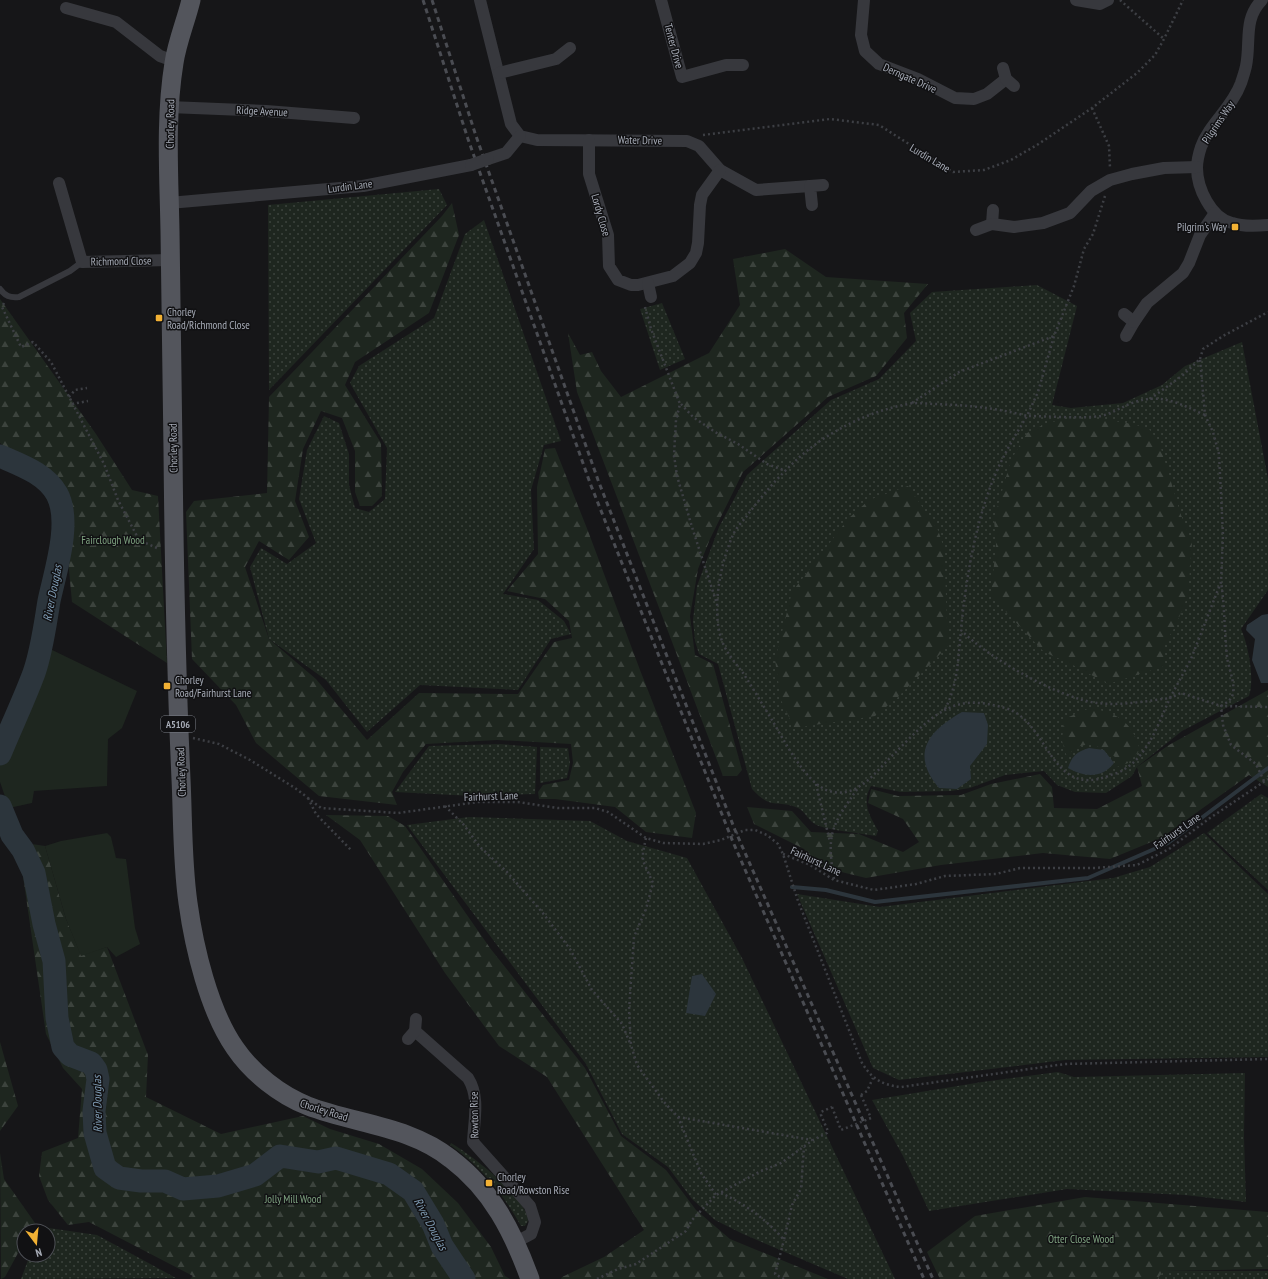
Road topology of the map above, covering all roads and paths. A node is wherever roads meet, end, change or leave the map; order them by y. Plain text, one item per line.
1 (191, 0) edge
2 (480, 0) edge
3 (661, 0) edge
4 (864, 0) edge
5 (1076, 0) edge
6 (1108, 0) edge
7 (1120, 0) edge
8 (1183, 0) edge
9 (1262, 0) edge
10 (66, 8) dead end
11 (1164, 39) junction
12 (570, 48) dead end
13 (174, 61) junction
14 (743, 65) dead end
15 (499, 73) junction
16 (1008, 77) dead end
17 (169, 107) junction
18 (1092, 108) junction
19 (354, 118) dead end
20 (520, 136) junction
21 (589, 140) junction
22 (686, 141) junction
23 (1197, 168) junction
24 (720, 170) junction
25 (1110, 180) junction
26 (59, 183) dead end
27 (823, 185) dead end
28 (810, 186) junction
29 (169, 204) junction
30 (812, 205) dead end
31 (993, 210) dead end
32 (1214, 213) junction
33 (992, 224) junction
34 (1268, 225) edge
35 (976, 230) dead end
36 (170, 260) junction
37 (82, 262) junction
38 (648, 283) junction
39 (0, 288) edge
40 (8, 296) junction
41 (651, 296) joint
42 (1268, 312) edge
43 (1124, 314) dead end
44 (1134, 322) junction
45 (1054, 336) junction
46 (1126, 336) dead end
47 (1200, 358) junction
48 (87, 388) dead end
49 (69, 397) junction
50 (1150, 399) junction
51 (88, 401) dead end
52 (912, 403) junction
53 (72, 404) junction
54 (680, 404) junction
55 (1204, 415) junction
56 (1027, 416) junction
57 (786, 471) junction
58 (174, 556) junction
59 (1221, 582) junction
60 (716, 602) junction
61 (962, 630) junction
62 (1170, 698) junction
63 (1221, 706) junction
64 (1268, 707) edge
65 (945, 710) junction
66 (179, 736) junction
67 (1268, 779) edge
68 (1264, 781) junction
69 (816, 784) junction
70 (858, 787) junction
71 (308, 798) junction
72 (445, 806) junction
73 (646, 838) junction
74 (830, 842) junction
75 (352, 851) dead end
76 (782, 854) junction
77 (834, 880) junction
78 (413, 1030) dead end
79 (631, 1045) junction
80 (1268, 1059) edge
81 (873, 1078) junction
82 (678, 1117) junction
83 (813, 1140) junction
84 (804, 1146) junction
85 (721, 1193) junction
86 (716, 1195) junction
87 (784, 1240) junction
88 (516, 1242) junction
89 (530, 1279) edge
90 (596, 1279) edge
91 (784, 1279) edge

1 - 13 main road, Chorley Road / A5106
2 - 15 street
3 - 14 street, Tenter Drive
4 - 16 street, Derngate Drive
5 - 6 street
7 - 11 path
8 - 11 path, Lurdin Lane
9 - 23 street, Pilgrims Way
10 - 13 street
11 - 18 path, Lurdin Lane
12 - 15 street
13 - 17 main road, Chorley Road / A5106
15 - 20 street
17 - 19 street, Ridge Avenue
17 - 29 main road, Chorley Road / A5106
18 - 22 path, Lurdin Lane
18 - 25 path
20 - 21 street, Water Drive
20 - 29 street, Lurdin Lane, bridge
21 - 22 street, Water Drive
21 - 38 street, Lordy Close
22 - 24 street, Water Drive
23 - 25 street
23 - 32 street, Pilgrims Way
24 - 28 street, Water Drive
24 - 38 street, Lordy Close
25 - 33 street
25 - 45 path
26 - 37 street, Richmond Close
27 - 28 street, Water Drive
28 - 30 street
29 - 36 main road, Chorley Road / A5106
31 - 33 street
32 - 34 street
32 - 44 street
33 - 35 street
36 - 37 street, Richmond Close
36 - 58 main road, Chorley Road / A5106
37 - 40 lane
38 - 41 street
39 - 40 lane
40 - 49 path
41 - 54 path
42 - 47 path
43 - 44 street
44 - 46 street
45 - 52 path
45 - 56 path
47 - 50 path
47 - 55 path
48 - 49 path
49 - 53 path
50 - 55 path
50 - 56 path
51 - 53 path
52 - 56 path
52 - 57 path
53 - 58 path
54 - 57 path
54 - 60 path
55 - 59 path
56 - 61 path
57 - 60 path
58 - 66 main road, Chorley Road / A5106
59 - 62 path
59 - 63 path
60 - 69 path
61 - 62 path
61 - 65 path
62 - 63 path
62 - 65 path
63 - 64 path
63 - 68 path
65 - 70 path
66 - 71 path, Fairhurst Lane
66 - 88 main road, Chorley Road / A5106
67 - 68 path, Fairhurst Lane
68 - 77 path, Fairhurst Lane
69 - 70 path
69 - 74 path
70 - 74 path
71 - 72 path, Fairhurst Lane
71 - 75 path
72 - 73 path, Fairhurst Lane
72 - 79 path
73 - 76 path, Fairhurst Lane
73 - 79 path
74 - 77 path
76 - 77 path, Fairhurst Lane
76 - 81 path
78 - 88 street, Rowton Rise
79 - 82 path
80 - 81 path
81 - 83 path, bridge
82 - 83 path
82 - 86 path
83 - 84 path
84 - 85 path
84 - 87 path
85 - 86 path
85 - 87 path
86 - 90 path
87 - 91 path
88 - 89 main road, Chorley Road / A5106

